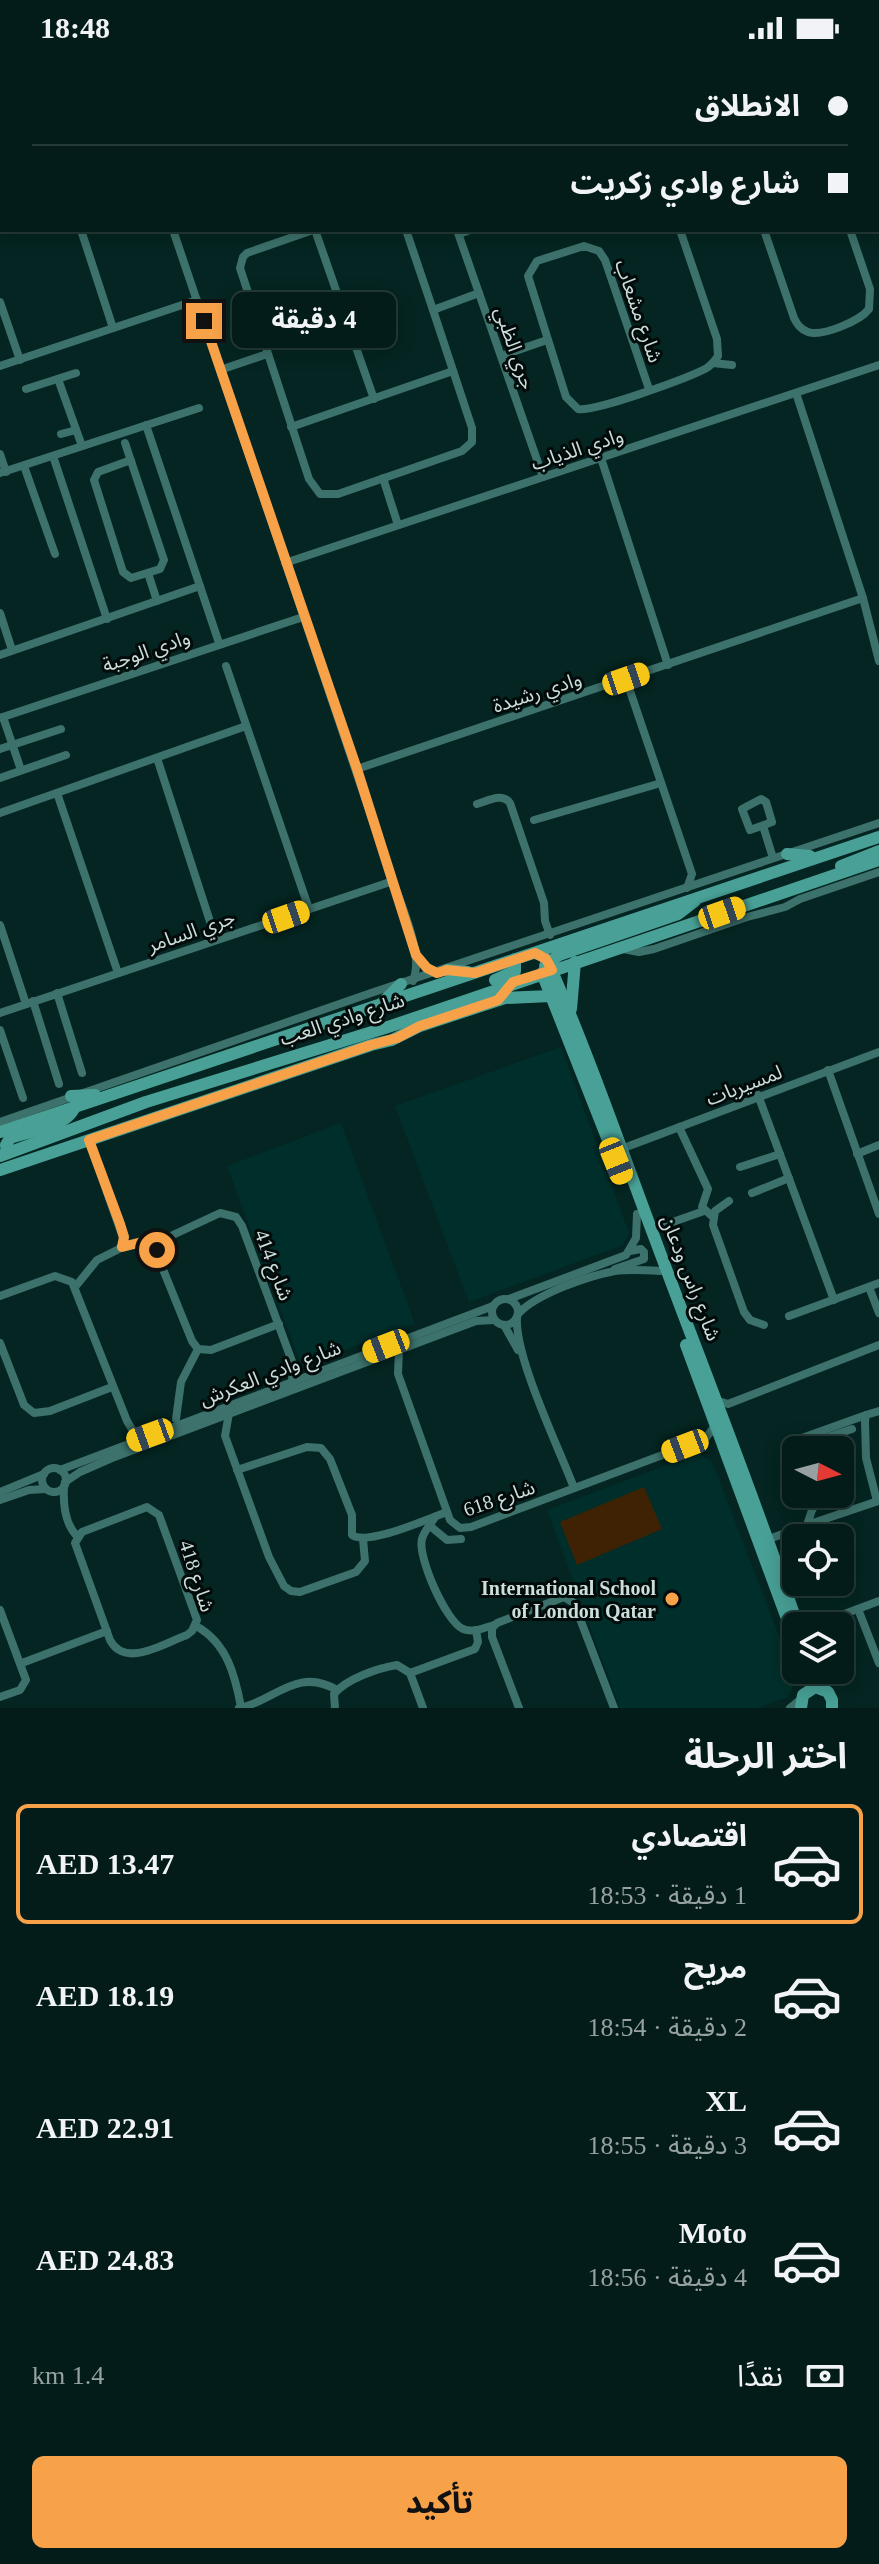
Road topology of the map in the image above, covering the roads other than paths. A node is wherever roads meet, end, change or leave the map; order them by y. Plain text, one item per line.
1 (82, 232) edge
2 (174, 232) edge
3 (308, 232) edge
4 (315, 232) edge
5 (407, 232) edge
6 (458, 232) edge
7 (681, 232) edge
8 (765, 232) edge
9 (851, 232) edge
10 (479, 293) junction
11 (197, 300) junction
12 (0, 302) edge
13 (433, 310) junction
14 (113, 328) junction
15 (547, 340) junction
16 (267, 354) junction
17 (501, 356) junction
18 (20, 360) junction
19 (713, 363) junction
20 (732, 365) dead end
21 (879, 365) edge
22 (0, 366) edge
23 (220, 370) junction
24 (453, 371) junction
25 (76, 373) dead end
26 (58, 379) junction
27 (26, 389) dead end
28 (649, 389) junction
29 (796, 393) junction
30 (374, 399) junction
31 (199, 408) dead end
32 (146, 425) junction
33 (291, 427) junction
34 (76, 430) junction
35 (61, 434) dead end
36 (125, 443) dead end
37 (82, 446) junction
38 (0, 454) edge
39 (53, 456) junction
40 (601, 458) junction
41 (131, 460) junction
42 (24, 466) junction
43 (3, 473) edge
44 (543, 477) junction
45 (383, 478) junction
46 (398, 525) junction
47 (55, 554) dead end
48 (285, 563) junction
49 (148, 573) junction
50 (200, 586) junction
51 (863, 598) junction
52 (157, 601) junction
53 (0, 613) edge
54 (303, 617) junction
55 (107, 619) junction
56 (219, 643) junction
57 (879, 648) edge
58 (12, 650) junction
59 (0, 655) edge
60 (879, 661) edge
61 (668, 665) junction
62 (226, 666) dead end
63 (626, 679) junction
64 (2, 717) edge
65 (246, 726) junction
66 (61, 729) dead end
67 (13, 745) junction
68 (0, 749) edge
69 (66, 755) dead end
70 (157, 758) junction
71 (357, 769) junction
72 (21, 770) junction
73 (0, 778) edge
74 (661, 783) junction
75 (57, 793) junction
76 (477, 804) dead end
77 (0, 813) edge
78 (534, 820) dead end
79 (879, 824) edge
80 (763, 826) dead end
81 (879, 837) edge
82 (865, 842) junction
83 (879, 851) edge
84 (787, 854) junction
85 (817, 857) junction
86 (773, 858) junction
87 (879, 860) edge
88 (879, 872) edge
89 (692, 874) junction
90 (826, 878) junction
91 (393, 881) junction
92 (706, 881) junction
93 (687, 888) junction
94 (774, 896) junction
95 (698, 898) junction
96 (309, 909) junction
97 (760, 913) junction
98 (613, 914) junction
99 (733, 921) junction
100 (0, 925) edge
101 (600, 929) junction
102 (737, 933) dead end
103 (550, 935) junction
104 (216, 940) junction
105 (618, 948) junction
106 (535, 953) junction
107 (416, 955) junction
108 (515, 959) junction
109 (575, 962) junction
110 (547, 968) junction
111 (442, 971) junction
112 (118, 973) junction
113 (475, 973) junction
114 (513, 982) junction
115 (407, 983) junction
116 (57, 993) junction
117 (551, 996) junction
118 (498, 1000) junction
119 (30, 1002) junction
120 (380, 1005) junction
121 (0, 1013) edge
122 (571, 1017) junction
123 (406, 1026) junction
124 (0, 1030) edge
125 (879, 1052) edge
126 (828, 1070) junction
127 (82, 1073) dead end
128 (59, 1084) dead end
129 (758, 1095) junction
130 (23, 1098) dead end
131 (73, 1101) junction
132 (146, 1102) junction
133 (179, 1109) junction
134 (0, 1121) edge
135 (679, 1127) junction
136 (0, 1132) edge
137 (89, 1140) junction
138 (879, 1145) edge
139 (621, 1149) junction
140 (3, 1154) edge
141 (780, 1154) junction
142 (857, 1154) junction
143 (740, 1167) dead end
144 (0, 1170) edge
145 (789, 1178) junction
146 (752, 1193) dead end
147 (729, 1201) dead end
148 (704, 1211) junction
149 (637, 1214) junction
150 (879, 1214) edge
151 (713, 1217) junction
152 (667, 1224) dead end
153 (160, 1241) junction
154 (122, 1247) junction
155 (630, 1251) junction
156 (660, 1271) junction
157 (604, 1274) junction
158 (879, 1283) edge
159 (75, 1287) junction
160 (869, 1287) junction
161 (0, 1296) edge
162 (509, 1299) junction
163 (834, 1300) junction
164 (493, 1306) junction
165 (879, 1313) edge
166 (518, 1316) junction
167 (789, 1316) dead end
168 (494, 1320) junction
169 (279, 1324) junction
170 (504, 1325) junction
171 (764, 1325) dead end
172 (0, 1343) edge
173 (879, 1345) edge
174 (198, 1349) junction
175 (399, 1349) junction
176 (378, 1357) junction
177 (525, 1361) junction
178 (293, 1364) junction
179 (398, 1374) junction
180 (309, 1375) junction
181 (292, 1382) junction
182 (112, 1387) junction
183 (722, 1402) junction
184 (879, 1411) edge
185 (229, 1413) junction
186 (866, 1415) junction
187 (125, 1416) junction
188 (176, 1419) dead end
189 (718, 1421) junction
190 (204, 1422) junction
191 (852, 1429) dead end
192 (224, 1434) junction
193 (150, 1435) junction
194 (808, 1436) edge
195 (831, 1436) edge
196 (705, 1439) junction
197 (720, 1441) junction
198 (123, 1445) junction
199 (60, 1470) junction
200 (237, 1470) junction
201 (44, 1473) junction
202 (64, 1484) junction
203 (574, 1488) junction
204 (48, 1490) junction
205 (0, 1492) edge
206 (0, 1500) edge
207 (878, 1501) edge
208 (64, 1507) junction
209 (447, 1512) junction
210 (436, 1516) junction
211 (810, 1524) edge
212 (430, 1526) junction
213 (782, 1534) edge
214 (77, 1536) junction
215 (363, 1539) junction
216 (461, 1539) dead end
217 (769, 1539) junction
218 (879, 1601) edge
219 (858, 1609) junction
220 (0, 1610) edge
221 (784, 1612) edge
222 (793, 1612) edge
223 (850, 1612) edge
224 (494, 1625) junction
225 (196, 1626) junction
226 (476, 1630) junction
227 (107, 1631) junction
228 (22, 1663) junction
229 (879, 1663) edge
230 (410, 1673) junction
231 (822, 1684) edge
232 (825, 1689) junction
233 (337, 1690) junction
234 (0, 1697) edge
235 (803, 1699) edge
236 (240, 1708) edge
237 (335, 1708) edge
238 (423, 1708) edge
239 (519, 1708) edge
240 (614, 1708) edge
241 (790, 1708) edge
242 (832, 1708) edge

1 - 14 street
2 - 11 street
3 - 16 street
4 - 30 street
5 - 13 street
6 - 10 street, جري الظبي
7 - 19 street
8 - 9 street
10 - 13 street
10 - 17 street, جري الظبي
11 - 14 street
11 - 23 street
12 - 18 street
13 - 24 street
14 - 18 street
15 - 17 street
15 - 28 street, شارع مشعاب
15 - 28 street, شارع مشعاب
16 - 23 street
16 - 33 street
17 - 44 street, جري الظبي
18 - 22 street
19 - 20 street
19 - 28 street, شارع مشعاب
21 - 29 street, وادي الذياب
23 - 48 street
24 - 30 street
24 - 45 street
25 - 26 street
26 - 27 street
26 - 34 street
29 - 40 street, وادي الذياب
29 - 51 street
30 - 33 street
31 - 32 street
32 - 37 street
32 - 50 street
33 - 45 street
34 - 35 street
34 - 37 street
36 - 41 street
37 - 39 street
38 - 43 street
39 - 42 street
39 - 55 street
40 - 44 street, وادي الذياب
40 - 61 street
41 - 49 street
41 - 49 street
42 - 43 street
42 - 47 street
44 - 46 street, وادي الذياب
45 - 46 street
46 - 48 street, وادي الذياب
48 - 54 street
49 - 52 street
50 - 52 street
50 - 56 street
51 - 57 street
51 - 60 street
51 - 61 street, وادي رشيدة
52 - 55 street
53 - 58 street
54 - 56 street, وادي الوجبة
54 - 71 street
55 - 58 street
56 - 64 street, وادي الوجبة
58 - 59 street
61 - 63 street, وادي رشيدة
62 - 65 street
63 - 71 street, وادي رشيدة
63 - 74 street
64 - 67 street
65 - 70 street
65 - 96 street
66 - 67 street
67 - 68 street
67 - 72 street
69 - 72 street
70 - 75 street
70 - 104 street
71 - 91 street
72 - 73 street
74 - 78 street
74 - 89 street
75 - 77 street
75 - 112 street
76 - 103 street
79 - 82 street
79 - 84 street
80 - 86 street
81 - 82 street, شارع وادي العب
82 - 85 street, شارع وادي العب
83 - 90 street
84 - 85 street
84 - 86 street
85 - 95 street, شارع وادي العب
86 - 92 street
87 - 90 street, شارع وادي العب
88 - 97 street
89 - 92 street
89 - 93 street
90 - 94 street, شارع وادي العب
91 - 96 street, جري السامر
91 - 107 street
92 - 93 street
93 - 98 street
94 - 97 street
94 - 105 street, شارع وادي العب
95 - 101 street, شارع وادي العب
95 - 110 street
96 - 104 street, جري السامر
97 - 99 street
98 - 101 street
98 - 103 street
99 - 102 street
99 - 105 street
100 - 119 street
101 - 106 street, شارع وادي العب
103 - 111 street
104 - 112 street, جري السامر
105 - 109 street, شارع وادي العب
106 - 108 street, شارع وادي العب
106 - 110 street
107 - 111 street
107 - 115 street
108 - 113 street, شارع وادي العب
108 - 123 street
109 - 110 street, شارع وادي العب
109 - 122 street
110 - 114 street, شارع وادي العب
110 - 117 street, شارع راس ودعان
110 - 122 street, شارع راس ودعان
111 - 113 street
111 - 115 street
112 - 116 street, جري السامر
113 - 120 street, شارع وادي العب
114 - 118 street
114 - 123 street, شارع وادي العب
115 - 120 street
115 - 131 street
116 - 119 street, جري السامر
116 - 127 street
117 - 118 street, شارع وادي العب
117 - 149 street, شارع راس ودعان
118 - 123 street, شارع وادي العب
119 - 121 street, جري السامر
119 - 128 street
120 - 131 street, شارع وادي العب
122 - 139 street, شارع راس ودعان
123 - 132 street, شارع وادي العب
123 - 133 street, شارع وادي العب
124 - 130 street
125 - 126 street, لمسيربات
126 - 129 street, لمسيربات
126 - 142 street
129 - 135 street, لمسيربات
129 - 141 street
131 - 134 street
131 - 136 street, شارع وادي العب
131 - 140 street
132 - 133 street
132 - 140 street, شارع وادي العب
133 - 137 street, شارع وادي العب
135 - 139 street, لمسيربات
135 - 148 street
137 - 144 street, شارع وادي العب
137 - 154 street
138 - 142 street
139 - 183 street, شارع راس ودعان
141 - 143 street
141 - 145 street
142 - 150 street
145 - 146 street
145 - 163 street
147 - 151 street
148 - 151 street
148 - 152 street
149 - 155 street
149 - 156 street, شارع راس ودعان
151 - 171 street
153 - 154 street
153 - 169 street, شارع 414
153 - 174 street
154 - 159 street
155 - 157 street
155 - 162 street
156 - 157 street
156 - 189 street, شارع راس ودعان
157 - 166 street
158 - 160 street
159 - 161 street
159 - 182 street
160 - 163 street
160 - 165 street
162 - 164 street
162 - 166 street
163 - 167 street
164 - 168 street
164 - 180 street, شارع وادي العكرش
166 - 170 street
166 - 177 street
168 - 170 street
168 - 175 street, شارع وادي العكرش
169 - 174 street, شارع 414
169 - 178 street, شارع 414
170 - 177 street
172 - 182 street
173 - 183 street
174 - 188 street
175 - 176 street, شارع وادي العكرش
175 - 179 street, شارع 618
176 - 179 street
176 - 185 street, شارع وادي العكرش
177 - 203 street
178 - 180 street
178 - 181 street, شارع 414
179 - 209 street, شارع 618
180 - 181 street, شارع وادي العكرش
181 - 193 street, شارع وادي العكرش
182 - 187 street
183 - 189 street, شارع راس ودعان
184 - 186 street
185 - 190 street, شارع وادي العكرش
185 - 192 street
186 - 194 street
186 - 207 street
187 - 193 street
187 - 198 street
189 - 196 street
189 - 197 street, شارع راس ودعان
189 - 217 street, شارع راس ودعان
190 - 192 street
190 - 202 street, شارع وادي العكرش
191 - 195 street
192 - 200 street
193 - 198 street, شارع وادي العكرش
196 - 197 street, شارع 618
196 - 203 street, شارع 618
197 - 221 street, شارع راس ودعان
198 - 199 street, شارع وادي العكرش
199 - 201 street
199 - 202 street
200 - 215 street
200 - 215 street
201 - 204 street
201 - 205 street
202 - 204 street
202 - 208 street
203 - 209 street, شارع 618
204 - 206 street
204 - 208 street
207 - 211 street
208 - 214 street
209 - 210 street
210 - 212 street
210 - 215 street
212 - 216 street
212 - 226 street
213 - 217 street
214 - 225 street, شارع 418
214 - 227 street
217 - 222 street, شارع راس ودعان
218 - 219 street
219 - 223 street
219 - 229 street
220 - 228 street
224 - 226 street
224 - 239 street
224 - 240 street
225 - 227 street, شارع 418
225 - 236 street
226 - 230 street
227 - 228 street
228 - 234 street
230 - 233 street
230 - 238 street
231 - 232 street
232 - 235 street
232 - 242 street
233 - 236 street
233 - 237 street
235 - 241 street

